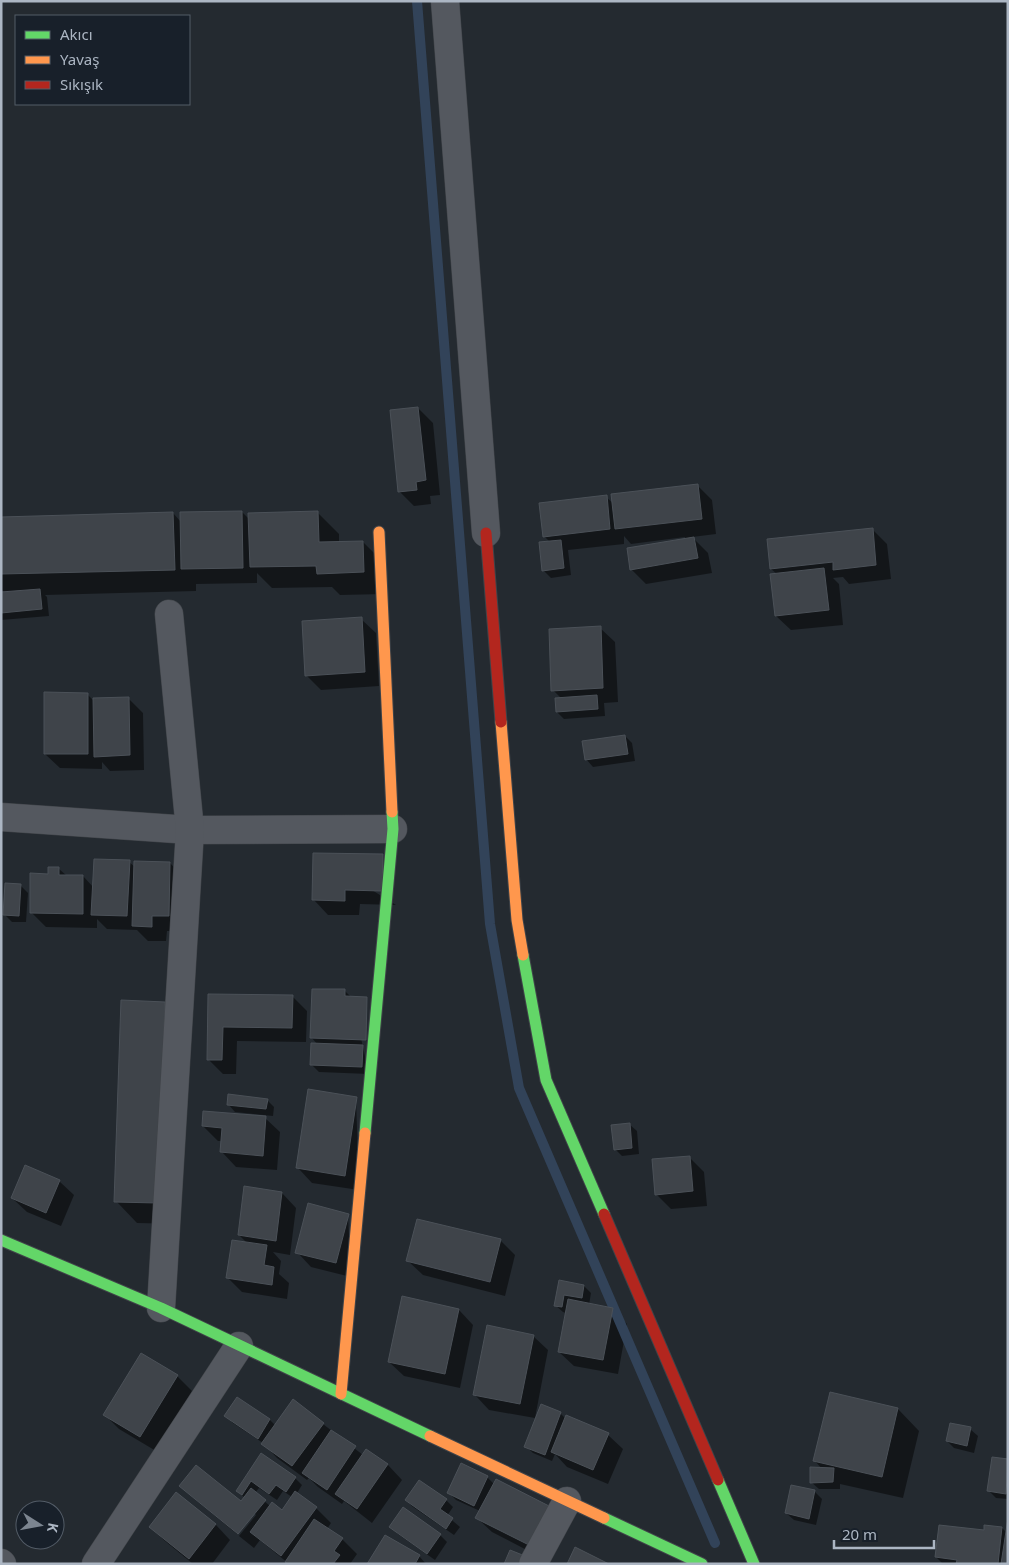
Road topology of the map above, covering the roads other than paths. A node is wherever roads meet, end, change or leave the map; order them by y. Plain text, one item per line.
1 (444, 1) edge
2 (379, 532) dead end
3 (486, 532) joint
4 (169, 614) dead end
5 (1, 817) edge
6 (190, 830) junction
7 (393, 830) junction
8 (1, 1240) edge
9 (161, 1308) junction
10 (239, 1346) junction
11 (342, 1394) junction
12 (567, 1501) junction
13 (96, 1564) edge
14 (533, 1564) edge
15 (702, 1564) edge
16 (754, 1564) edge

1 - 3 street
2 - 7 street
3 - 16 street
4 - 6 street
5 - 6 street
6 - 7 street
6 - 9 street
7 - 11 street
8 - 9 street
9 - 10 street
10 - 11 street
10 - 13 street
11 - 12 street
12 - 14 street
12 - 15 street

